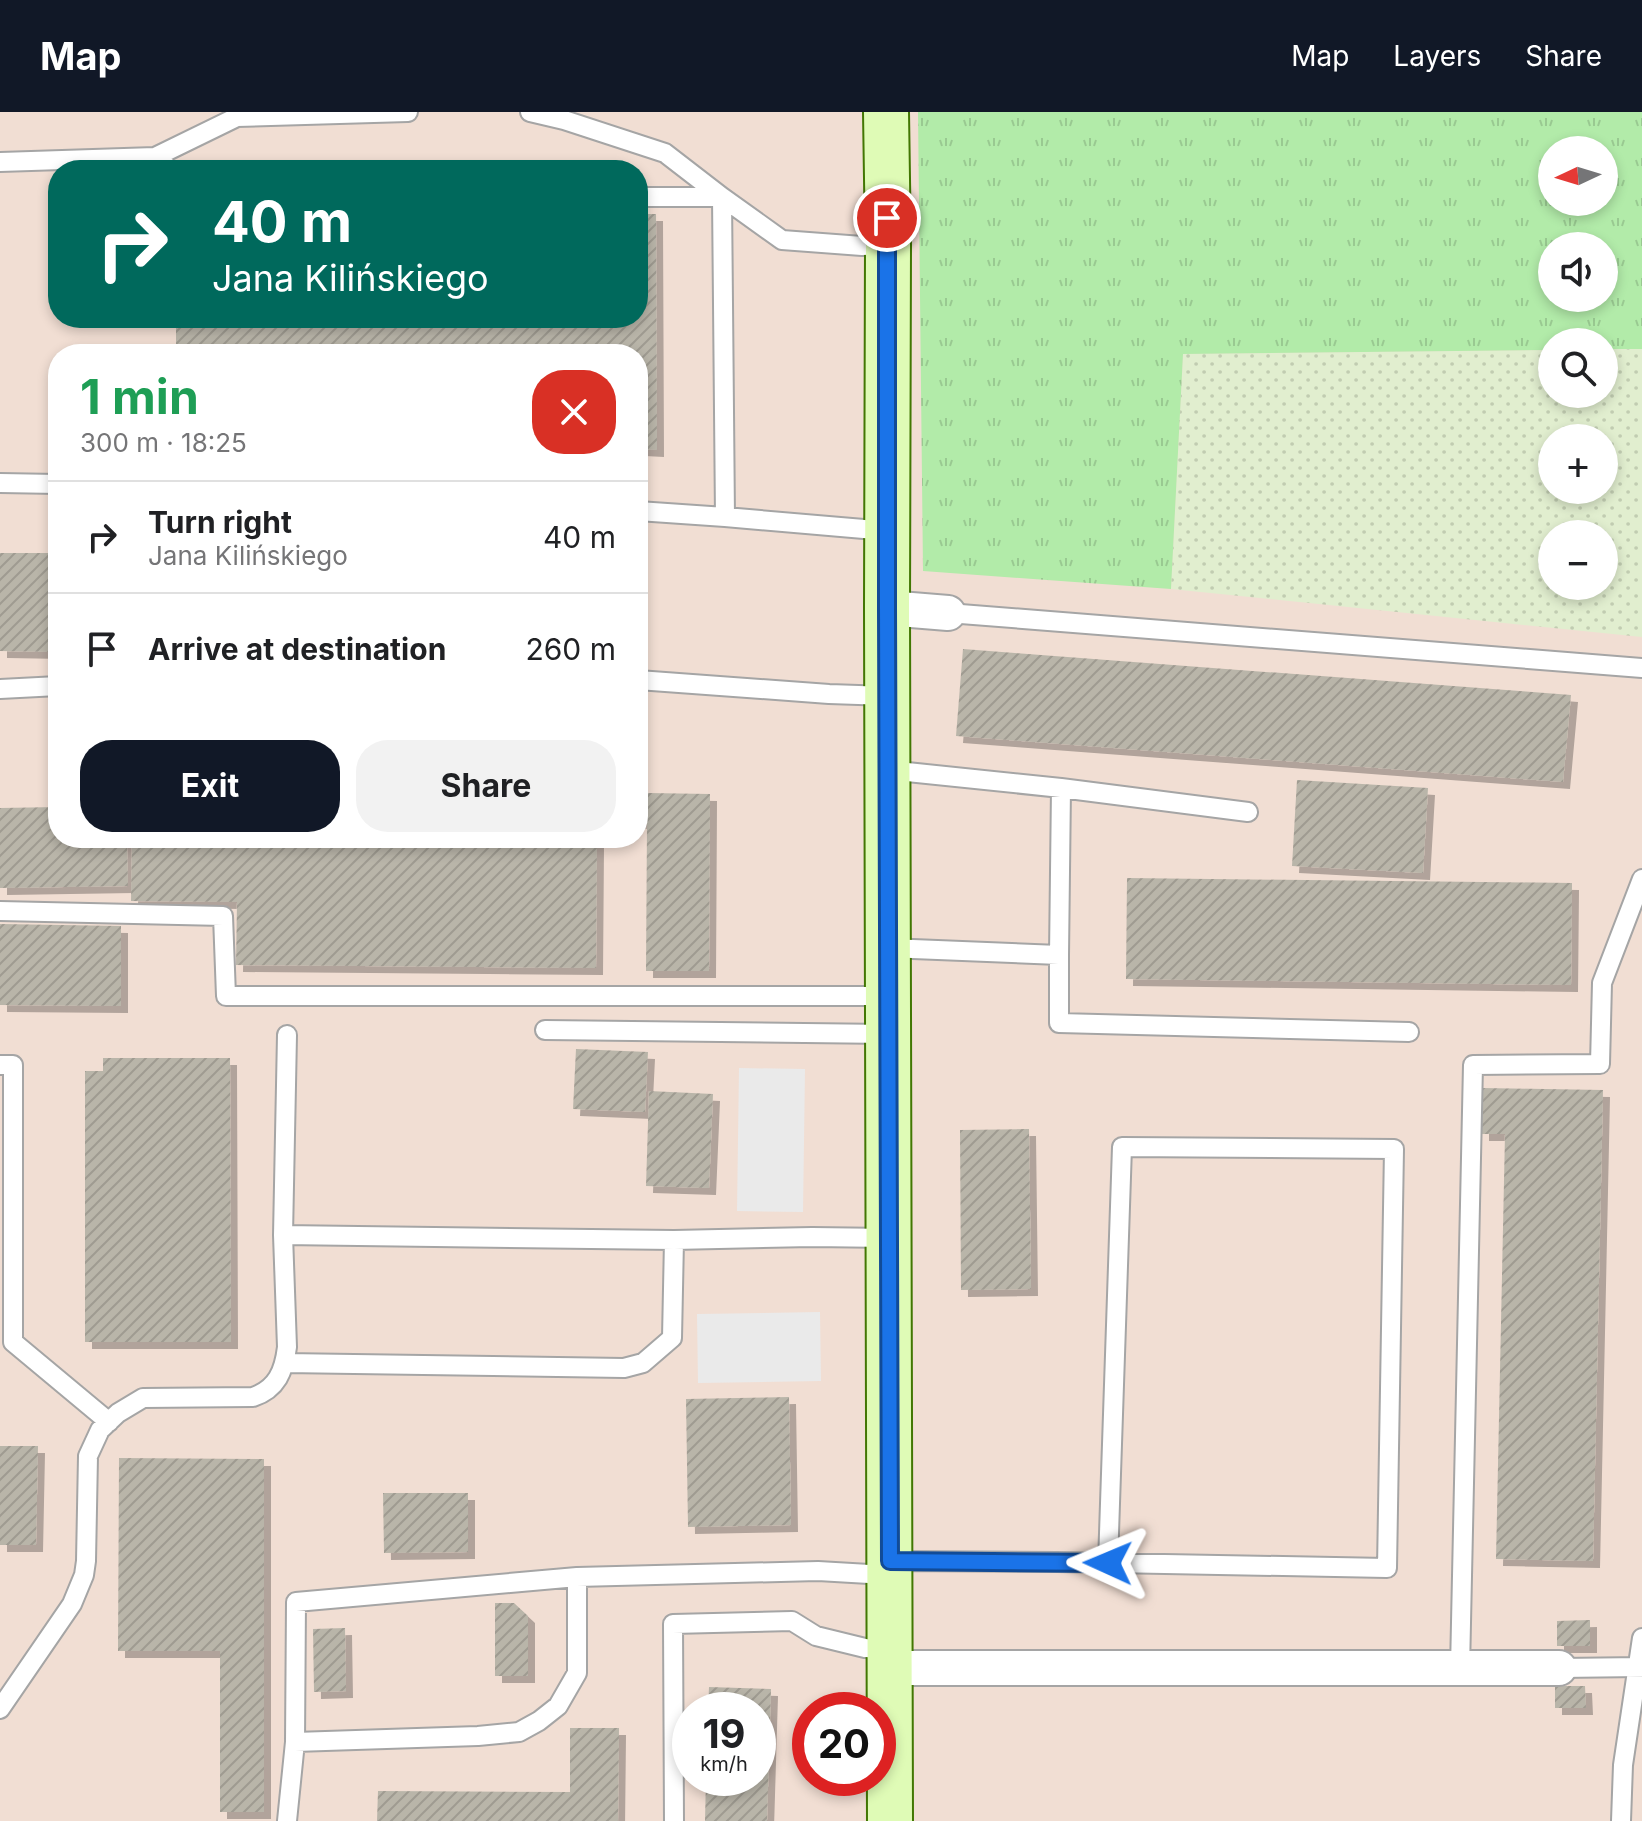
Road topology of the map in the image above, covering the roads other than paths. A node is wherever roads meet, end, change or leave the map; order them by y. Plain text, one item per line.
1 (408, 112) edge
2 (530, 112) edge
3 (886, 112) edge
4 (155, 157) junction
5 (48, 160) edge
6 (62, 160) edge
7 (159, 160) edge
8 (0, 162) edge
9 (648, 197) edge
10 (722, 197) junction
11 (888, 245) junction
12 (0, 483) edge
13 (48, 484) edge
14 (648, 512) edge
15 (725, 517) junction
16 (887, 531) junction
17 (887, 608) junction
18 (948, 613) joint
19 (1642, 668) edge
20 (648, 681) edge
21 (48, 687) edge
22 (0, 689) edge
23 (888, 696) junction
24 (888, 770) junction
25 (1061, 788) junction
26 (1248, 812) dead end
27 (1642, 879) edge
28 (0, 911) edge
29 (888, 948) junction
30 (1059, 955) junction
31 (889, 1015) junction
32 (545, 1030) dead end
33 (1409, 1032) dead end
34 (287, 1035) dead end
35 (0, 1065) edge
36 (283, 1235) junction
37 (890, 1238) junction
38 (674, 1240) junction
39 (285, 1363) junction
40 (109, 1422) junction
41 (1108, 1563) junction
42 (890, 1567) junction
43 (577, 1577) junction
44 (1642, 1638) edge
45 (890, 1659) junction
46 (1640, 1667) edge
47 (1559, 1668) joint
48 (1460, 1669) junction
49 (0, 1709) edge
50 (295, 1742) junction
51 (287, 1821) edge
52 (674, 1821) edge
53 (890, 1821) edge
54 (1621, 1821) edge

1 - 4 lane
2 - 10 lane
3 - 11 street
4 - 6 lane
4 - 7 lane
5 - 8 lane
9 - 10 lane
10 - 11 lane
10 - 15 lane
11 - 16 street
12 - 13 lane
14 - 15 lane
15 - 16 lane
16 - 17 street
17 - 18 street
17 - 23 street
18 - 19 lane
20 - 23 lane
21 - 22 lane
23 - 24 street
24 - 25 lane
24 - 29 street
25 - 26 lane
25 - 30 lane
27 - 48 lane
28 - 31 lane
29 - 30 lane
29 - 31 street
30 - 33 lane
31 - 32 lane
31 - 37 street
34 - 36 lane
35 - 40 lane
36 - 38 lane
36 - 39 lane
37 - 38 lane
37 - 42 street
38 - 39 lane
39 - 40 lane
40 - 49 lane
41 - 41 lane
41 - 42 lane
42 - 43 lane
42 - 45 street
43 - 50 lane
43 - 50 lane
44 - 46 lane
45 - 48 street
45 - 52 lane
45 - 53 street
46 - 47 lane
46 - 54 lane
47 - 48 street
50 - 51 lane

